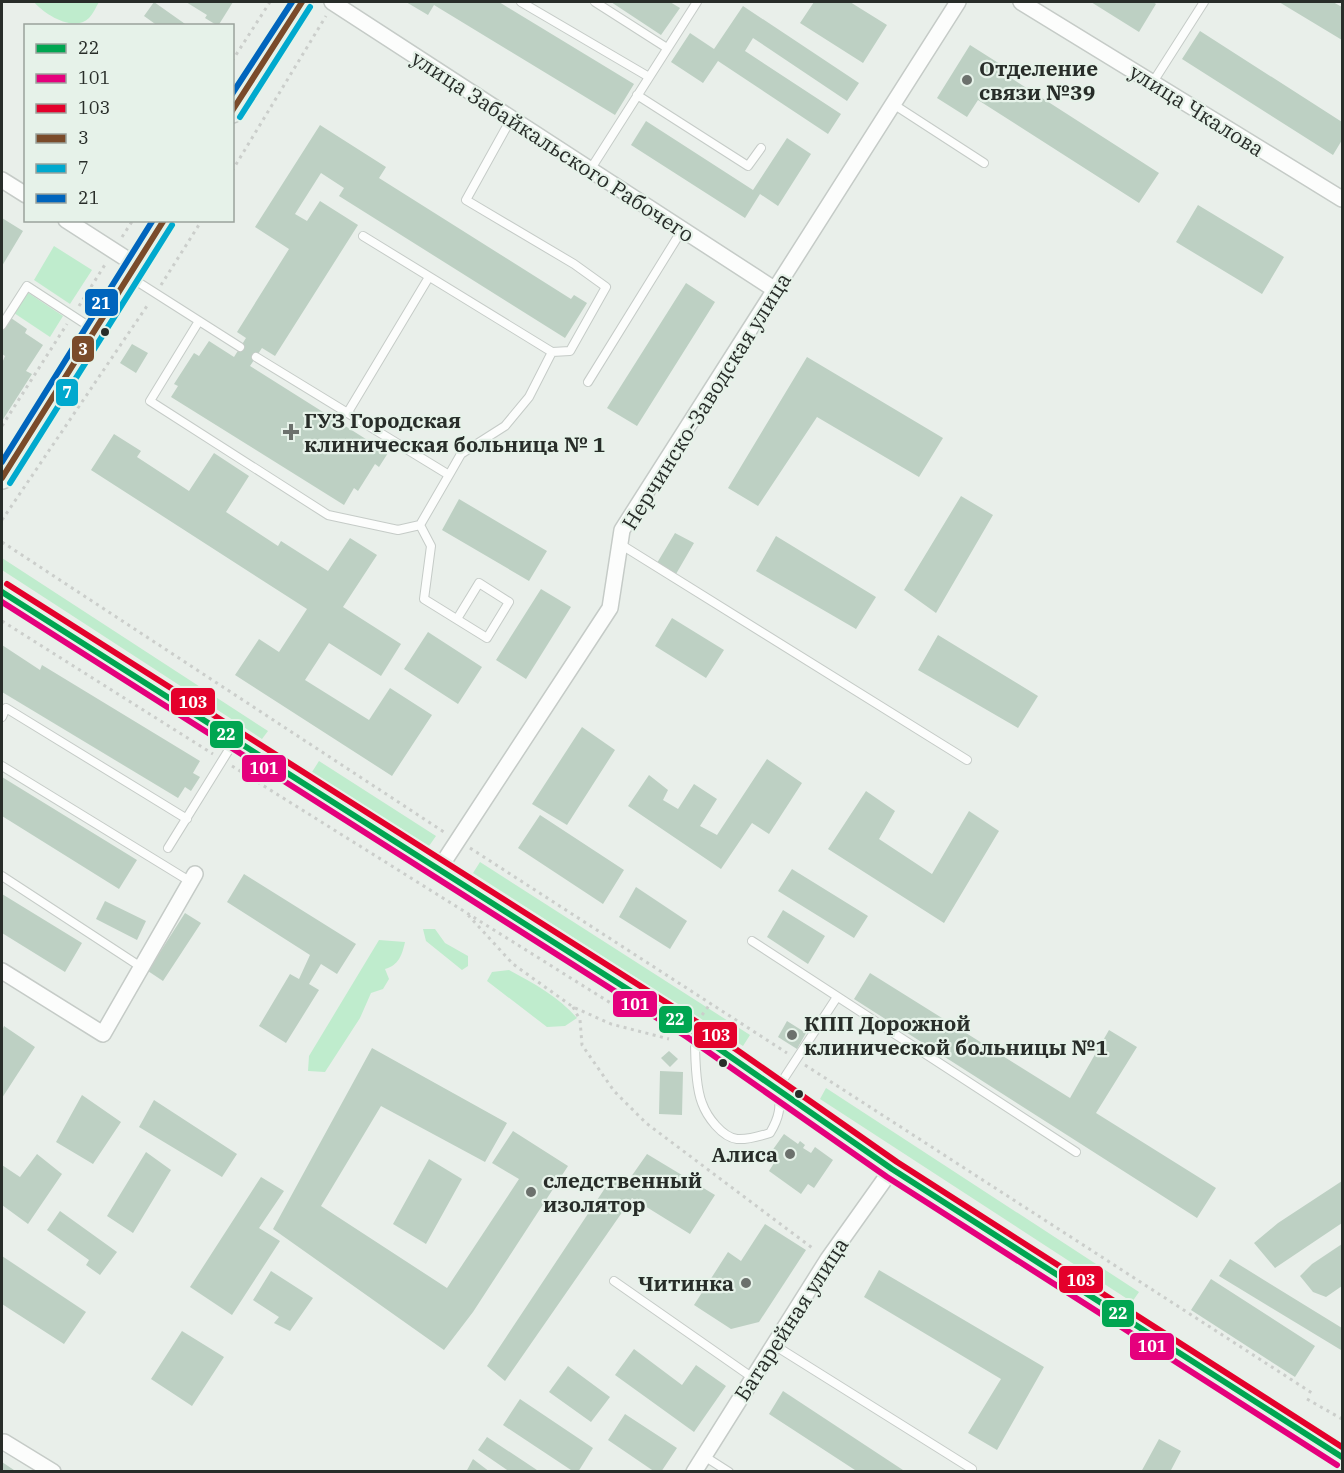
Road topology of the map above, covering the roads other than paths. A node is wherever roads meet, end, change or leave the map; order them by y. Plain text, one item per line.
1 (302, 2) edge
2 (333, 2) edge
3 (521, 2) edge
4 (595, 2) edge
5 (697, 2) edge
6 (958, 2) edge
7 (1021, 2) edge
8 (1204, 2) edge
9 (667, 48) junction
10 (649, 77) junction
11 (1153, 82) junction
12 (637, 95) junction
13 (893, 104) junction
14 (234, 109) edge
15 (511, 119) junction
16 (761, 148) dead end
17 (984, 163) dead end
18 (590, 171) junction
19 (2, 180) edge
20 (24, 194) edge
21 (1342, 199) edge
22 (69, 222) edge
23 (163, 222) edge
24 (682, 230) junction
25 (363, 236) dead end
26 (132, 271) junction
27 (429, 277) junction
28 (774, 289) junction
29 (199, 321) junction
30 (2, 326) edge
31 (94, 330) junction
32 (240, 347) dead end
33 (552, 352) junction
34 (256, 357) dead end
35 (588, 382) dead end
36 (348, 412) junction
37 (449, 475) junction
38 (2, 478) edge
39 (420, 525) junction
40 (620, 544) junction
41 (2, 592) edge
42 (457, 619) junction
43 (2, 717) edge
44 (236, 739) junction
45 (967, 760) dead end
46 (2, 766) edge
47 (187, 819) junction
48 (168, 848) dead end
49 (439, 869) junction
50 (2, 876) edge
51 (193, 878) joint
52 (752, 941) dead end
53 (141, 967) junction
54 (2, 971) edge
55 (837, 997) junction
56 (695, 1033) junction
57 (777, 1089) junction
58 (1076, 1152) dead end
59 (892, 1169) junction
60 (614, 1281) dead end
61 (774, 1345) junction
62 (753, 1378) junction
63 (2, 1443) edge
64 (704, 1456) junction
65 (1342, 1457) edge
66 (972, 1469) dead end
67 (53, 1472) edge
68 (694, 1472) edge
69 (729, 1472) edge

1 - 14 main road
2 - 15 street, улица Забайкальского Рабочего
3 - 10 lane
4 - 9 lane
5 - 9 lane
6 - 13 street, Нерчинско-Заводская улица
7 - 11 street, улица Чкалова
8 - 11 lane
9 - 10 lane
10 - 12 lane
11 - 21 street, улица Чкалова
12 - 16 lane
12 - 18 lane
13 - 17 lane
13 - 28 street, Нерчинско-Заводская улица
15 - 18 street, улица Забайкальского Рабочего
15 - 33 lane
18 - 24 street, улица Забайкальского Рабочего
19 - 20 street
22 - 26 street
23 - 26 main road
24 - 28 street, улица Забайкальского Рабочего
24 - 35 lane
25 - 27 lane
26 - 29 lane
26 - 31 main road
27 - 33 lane
27 - 36 lane
28 - 40 street, Нерчинско-Заводская улица
29 - 32 lane
29 - 39 lane
30 - 31 lane
31 - 38 main road
33 - 37 lane
34 - 36 lane
36 - 37 lane
37 - 39 lane
39 - 42 lane
40 - 45 lane
40 - 49 street, Нерчинско-Заводская улица
41 - 44 main road
42 - 42 lane
43 - 47 lane
44 - 47 lane
44 - 49 main road
46 - 51 lane
47 - 48 lane
49 - 56 main road
50 - 53 lane
51 - 53 street
52 - 55 lane
53 - 54 street
55 - 57 lane
55 - 58 lane
56 - 57 main road
56 - 57 lane
57 - 59 main road
59 - 61 street, Батарейная улица
59 - 65 main road
60 - 62 lane
61 - 62 street, Батарейная улица
61 - 66 lane
62 - 64 street, Батарейная улица
63 - 67 street
64 - 68 street, Батарейная улица
64 - 69 lane

